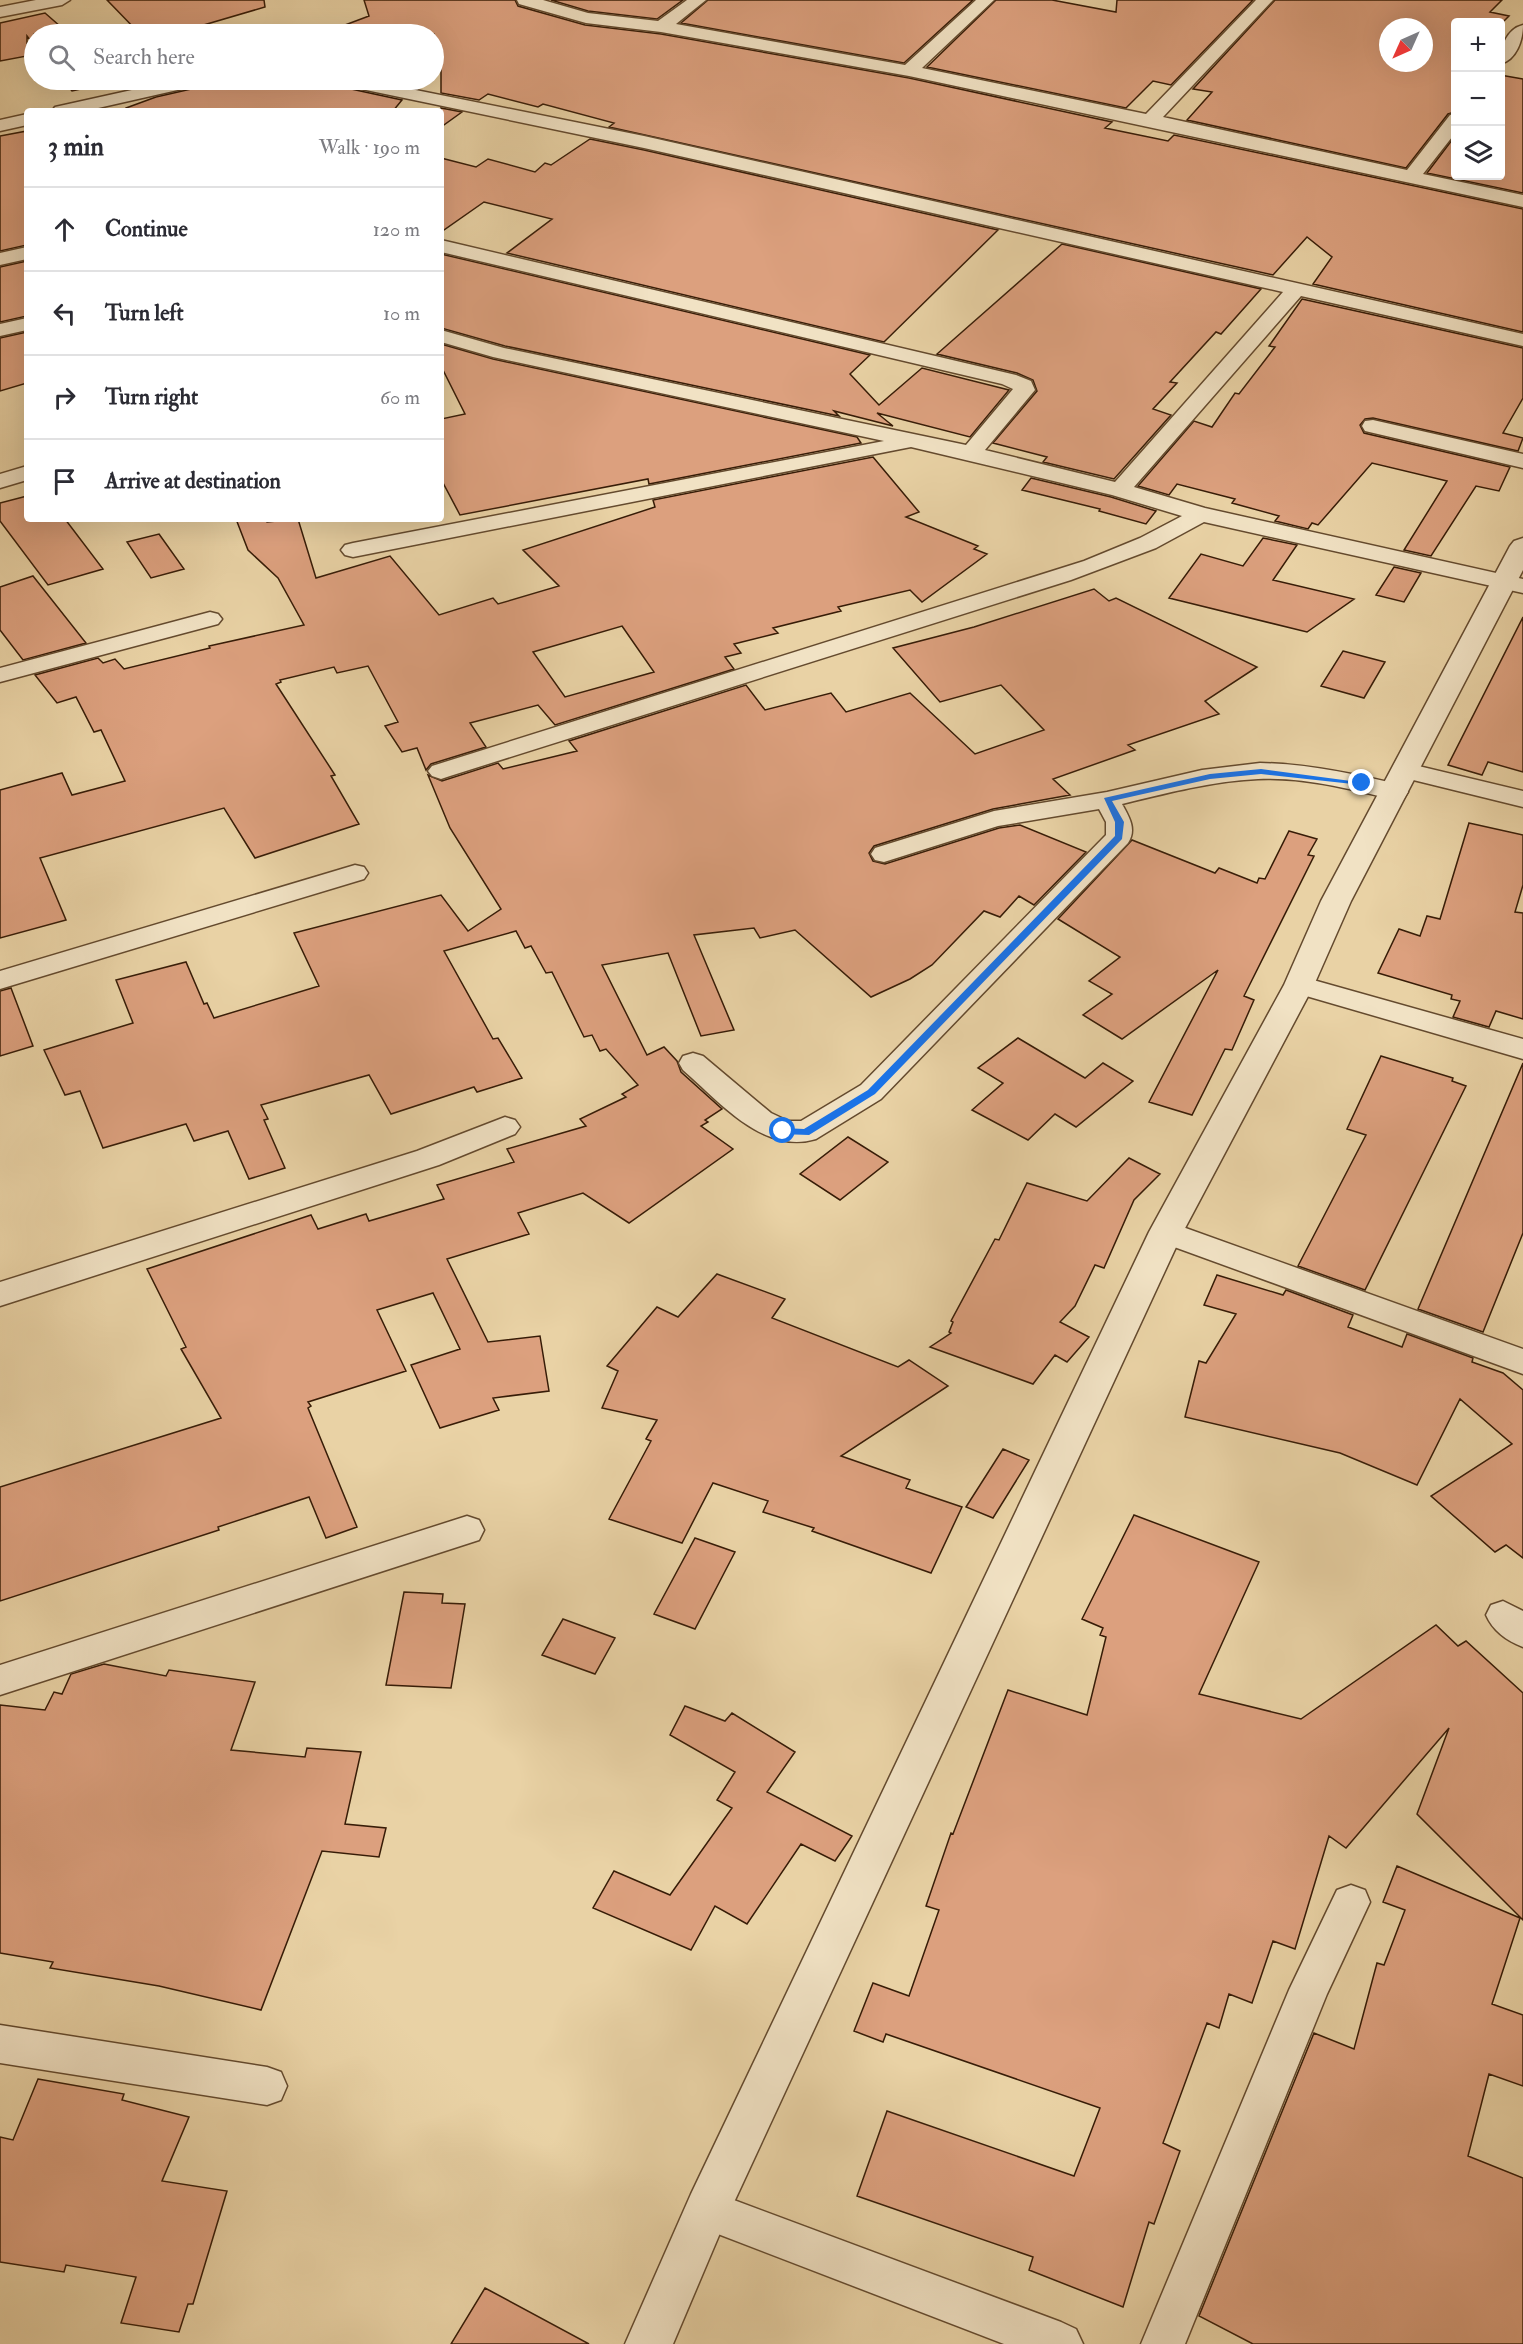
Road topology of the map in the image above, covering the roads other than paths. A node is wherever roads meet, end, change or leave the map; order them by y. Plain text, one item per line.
1 (62, 0) edge
2 (525, 0) edge
3 (698, 0) edge
4 (986, 0) edge
5 (1265, 0) edge
6 (0, 12) edge
7 (661, 27) junction
8 (1523, 30) edge
9 (1505, 53) edge
10 (909, 71) junction
11 (154, 90) edge
12 (390, 90) edge
13 (74, 108) edge
14 (24, 120) edge
15 (1150, 120) junction
16 (1451, 124) edge
17 (0, 126) edge
18 (1411, 177) junction
19 (1523, 201) edge
20 (444, 247) edge
21 (24, 254) edge
22 (0, 259) edge
23 (1296, 290) junction
24 (24, 325) edge
25 (0, 330) edge
26 (444, 337) edge
27 (1523, 340) edge
28 (500, 353) junction
29 (453, 358) dead end
30 (1373, 426) dead end
31 (914, 442) junction
32 (971, 453) junction
33 (1523, 461) edge
34 (24, 474) edge
35 (0, 481) edge
36 (1120, 490) junction
37 (1200, 514) junction
38 (1523, 546) edge
39 (353, 550) dead end
40 (1513, 584) edge
41 (210, 619) dead end
42 (0, 675) edge
43 (441, 771) dead end
44 (1401, 781) junction
45 (1523, 799) edge
46 (1107, 800) junction
47 (884, 854) dead end
48 (356, 873) dead end
49 (0, 980) edge
50 (1299, 984) junction
51 (1523, 1049) edge
52 (693, 1063) dead end
53 (505, 1127) dead end
54 (1166, 1232) junction
55 (0, 1294) edge
56 (1523, 1362) edge
57 (467, 1530) dead end
58 (0, 1680) edge
59 (1352, 1902) dead end
60 (0, 2044) edge
61 (267, 2086) dead end
62 (707, 2210) junction
63 (649, 2344) edge
64 (1061, 2344) edge
65 (1163, 2344) edge

1 - 6 street
2 - 7 street
3 - 7 street
4 - 10 street
5 - 15 street
7 - 10 street
8 - 9 street
10 - 15 street
11 - 13 street
12 - 23 street
14 - 17 street
15 - 18 street
16 - 18 street
18 - 19 street
20 - 32 street
21 - 22 street
23 - 27 street
23 - 36 street
24 - 25 street
26 - 28 street
28 - 29 street
28 - 31 street
30 - 33 street
31 - 32 street
31 - 39 street
32 - 36 street
34 - 35 street
36 - 37 street
37 - 40 street
37 - 43 street
38 - 40 street
40 - 44 street
41 - 42 street
44 - 45 street
44 - 46 street
44 - 50 street
46 - 47 street
46 - 52 street
48 - 49 street
50 - 51 street
50 - 54 street
53 - 55 street
54 - 56 street
54 - 62 street
57 - 58 street
59 - 65 street
60 - 61 street
62 - 63 street
62 - 64 street

